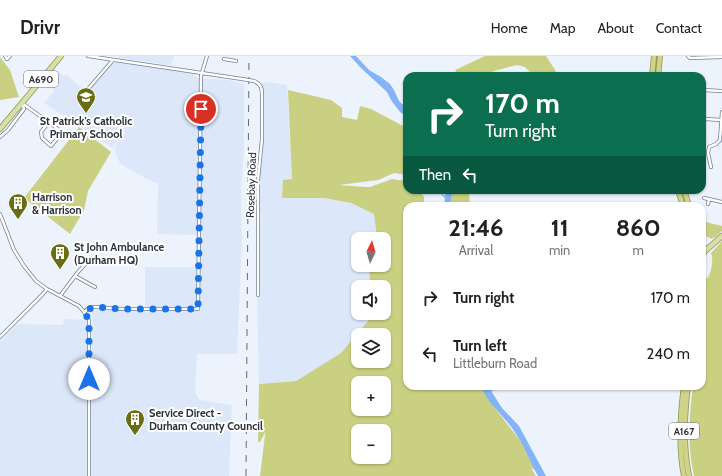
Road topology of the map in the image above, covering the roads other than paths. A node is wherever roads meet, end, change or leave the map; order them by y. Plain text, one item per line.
1 (60, 56) edge
2 (88, 56) edge
3 (207, 56) edge
4 (654, 56) edge
5 (660, 56) edge
6 (688, 56) edge
7 (722, 57) edge
8 (230, 58) edge
9 (224, 59) dead end
10 (113, 60) junction
11 (236, 61) dead end
12 (652, 72) edge
13 (658, 72) edge
14 (202, 73) junction
15 (88, 89) dead end
16 (706, 90) edge
17 (722, 91) edge
18 (22, 103) junction
19 (722, 112) edge
20 (706, 119) dead end
21 (722, 120) edge
22 (49, 122) junction
23 (0, 128) edge
24 (58, 129) dead end
25 (0, 137) edge
26 (56, 140) dead end
27 (711, 167) dead end
28 (704, 198) dead end
29 (709, 199) junction
30 (722, 202) edge
31 (708, 204) dead end
32 (0, 214) edge
33 (722, 236) edge
34 (714, 242) junction
35 (706, 243) edge
36 (706, 251) edge
37 (99, 264) dead end
38 (75, 276) junction
39 (95, 286) dead end
40 (46, 289) junction
41 (258, 294) dead end
42 (60, 296) junction
43 (84, 312) junction
44 (0, 337) edge
45 (683, 390) edge
46 (688, 390) edge
47 (89, 476) edge
48 (684, 476) edge
49 (689, 476) edge

1 - 18 main road, A690
2 - 10 street
3 - 14 street
4 - 12 highway
5 - 13 highway
6 - 7 street
8 - 9 street
8 - 11 street
10 - 14 street
10 - 15 street
14 - 41 street, Rosebay Road, bridge
14 - 43 street
16 - 17 street
18 - 22 street
18 - 23 main road, A690
18 - 25 street
19 - 21 street
20 - 21 street
21 - 27 street
22 - 24 street
22 - 26 street
28 - 29 street
29 - 30 street
29 - 31 street
32 - 40 street
33 - 34 main road
34 - 35 main road
34 - 36 main road
37 - 38 street
38 - 39 street
38 - 42 street
40 - 42 street
40 - 44 street
42 - 43 street
43 - 47 street
45 - 48 highway, A167
46 - 49 highway, A167

